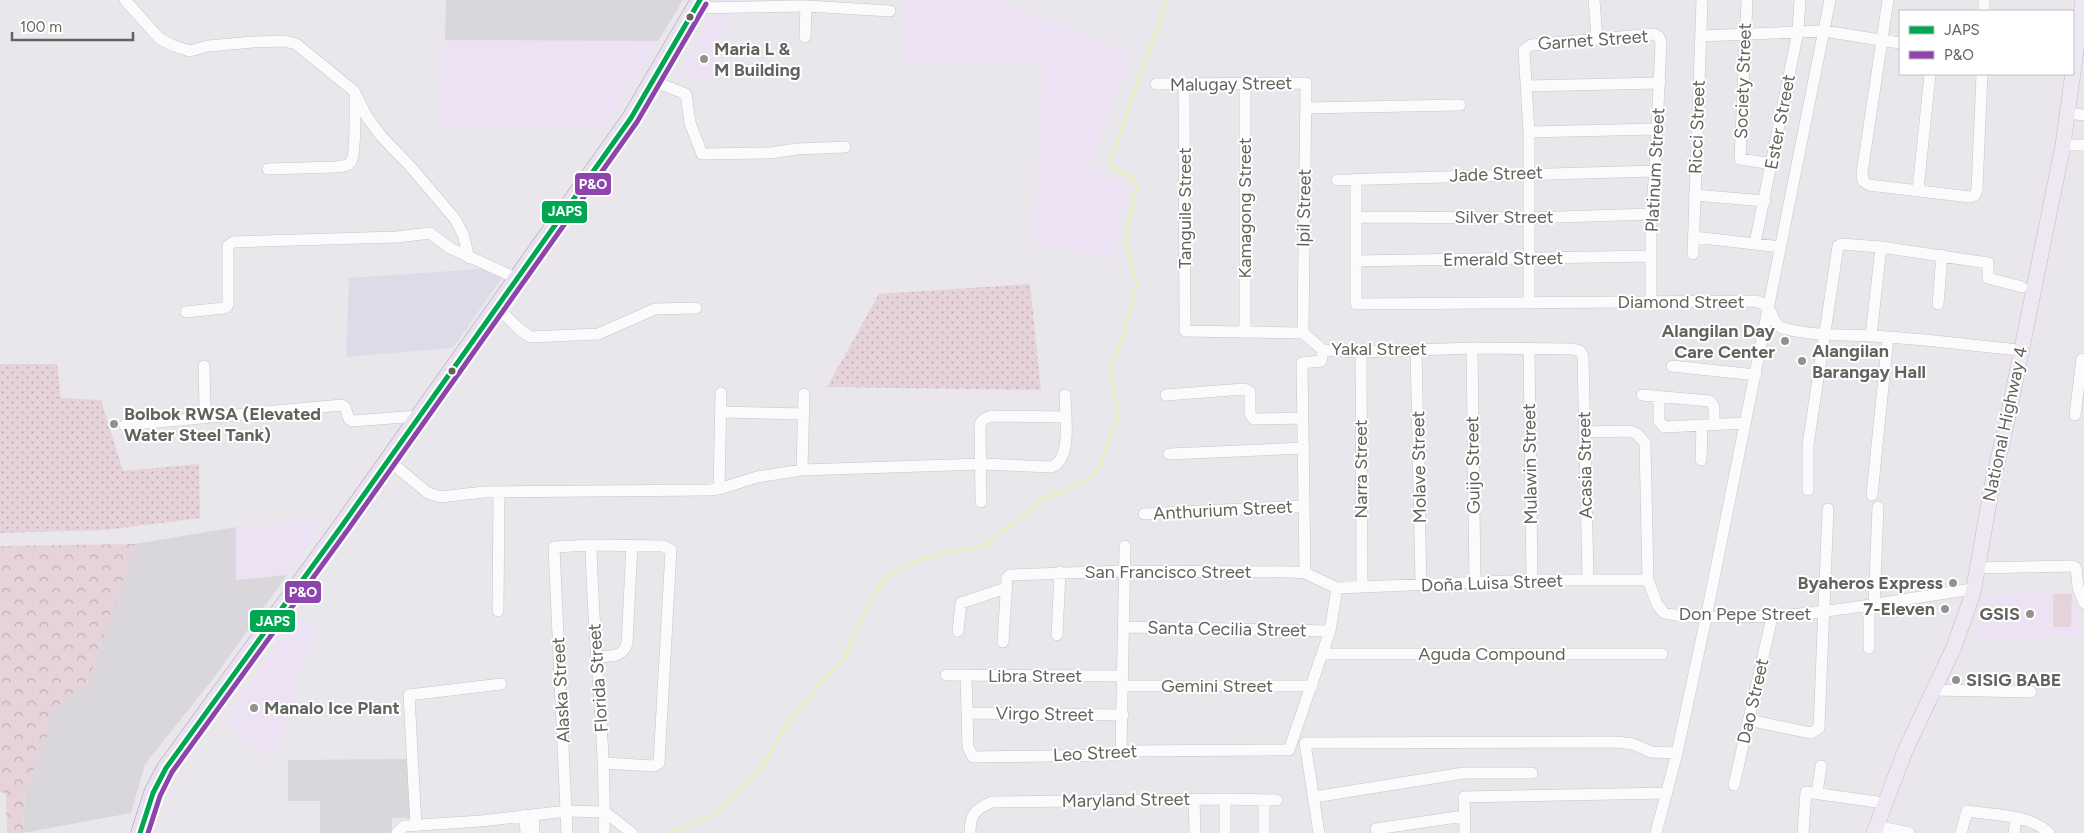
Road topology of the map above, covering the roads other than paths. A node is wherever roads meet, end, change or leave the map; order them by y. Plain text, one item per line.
1 (125, 0) edge
2 (1594, 0) edge
3 (1702, 0) edge
4 (1747, 0) edge
5 (1800, 0) edge
6 (1830, 0) edge
7 (1888, 0) edge
8 (2083, 0) edge
9 (698, 4) edge
10 (806, 6) junction
11 (890, 11) dead end
12 (1798, 31) junction
13 (1824, 31) junction
14 (1745, 34) junction
15 (1701, 36) junction
16 (805, 37) dead end
17 (1659, 37) joint
18 (1596, 38) junction
19 (2075, 39) edge
20 (1882, 41) junction
21 (1899, 43) edge
22 (1930, 75) edge
23 (1982, 75) edge
24 (2072, 75) edge
25 (653, 81) junction
26 (1245, 83) junction
27 (1306, 83) joint
28 (1660, 83) junction
29 (1156, 84) dead end
30 (1184, 84) junction
31 (1526, 86) junction
32 (355, 97) junction
33 (1460, 105) dead end
34 (1306, 108) junction
35 (2068, 113) junction
36 (2084, 115) edge
37 (1657, 129) junction
38 (1528, 132) junction
39 (2063, 145) junction
40 (2084, 145) edge
41 (845, 148) dead end
42 (1772, 164) junction
43 (268, 169) dead end
44 (1655, 170) junction
45 (1529, 173) junction
46 (1356, 179) junction
47 (1337, 180) dead end
48 (1918, 190) junction
49 (1694, 194) junction
50 (1765, 201) junction
51 (1651, 214) junction
52 (1356, 218) junction
53 (1528, 218) junction
54 (1694, 237) junction
55 (1755, 243) junction
56 (1781, 247) junction
57 (1881, 247) junction
58 (1693, 254) dead end
59 (1942, 255) junction
60 (1650, 256) junction
61 (469, 258) junction
62 (1529, 259) junction
63 (1356, 261) junction
64 (516, 278) junction
65 (2028, 288) junction
66 (1530, 303) junction
67 (1651, 303) junction
68 (1938, 304) dead end
69 (497, 306) junction
70 (1769, 307) junction
71 (696, 308) dead end
72 (186, 312) dead end
73 (1245, 332) junction
74 (1303, 333) junction
75 (1823, 334) junction
76 (1871, 336) junction
77 (1888, 337) junction
78 (1472, 348) junction
79 (1529, 349) junction
80 (1323, 350) junction
81 (1416, 350) junction
82 (2021, 350) junction
83 (1580, 351) joint
84 (1361, 352) junction
85 (2082, 359) dead end
86 (204, 366) dead end
87 (1672, 366) dead end
88 (1756, 375) junction
89 (721, 393) dead end
90 (804, 394) dead end
91 (1065, 395) dead end
92 (1166, 395) dead end
93 (1642, 395) dead end
94 (1658, 397) junction
95 (2080, 402) edge
96 (721, 412) junction
97 (804, 414) junction
98 (2075, 415) dead end
99 (419, 416) junction
100 (210, 417) junction
101 (1065, 417) junction
102 (1303, 418) junction
103 (1745, 423) junction
104 (1714, 424) junction
105 (1702, 425) junction
106 (126, 426) dead end
107 (1585, 432) junction
108 (1304, 448) junction
109 (1168, 454) dead end
110 (388, 460) junction
111 (1701, 460) dead end
112 (981, 464) junction
113 (802, 470) junction
114 (718, 489) junction
115 (1808, 490) dead end
116 (499, 493) junction
117 (1872, 495) dead end
118 (981, 502) dead end
119 (1303, 506) junction
120 (1878, 507) dead end
121 (1828, 509) dead end
122 (1144, 514) dead end
123 (591, 545) junction
124 (632, 545) junction
125 (1125, 546) dead end
126 (1977, 568) junction
127 (1124, 571) junction
128 (1060, 572) junction
129 (1305, 573) junction
130 (1588, 579) junction
131 (1532, 580) junction
132 (1648, 580) junction
133 (1474, 583) junction
134 (1421, 585) junction
135 (1362, 586) junction
136 (1006, 588) junction
137 (1337, 588) junction
138 (1973, 589) junction
139 (2084, 603) edge
140 (1872, 605) junction
141 (498, 611) dead end
142 (1823, 613) junction
143 (1772, 617) junction
144 (1706, 618) junction
145 (1124, 627) junction
146 (958, 630) dead end
147 (1330, 631) junction
148 (1057, 635) dead end
149 (1003, 642) dead end
150 (1869, 648) dead end
151 (1323, 654) junction
152 (1662, 654) dead end
153 (596, 657) junction
154 (946, 675) dead end
155 (966, 676) junction
156 (1123, 681) junction
157 (502, 684) dead end
158 (1312, 686) junction
159 (1934, 690) junction
160 (2031, 692) dead end
161 (967, 713) junction
162 (1123, 715) junction
163 (1748, 720) junction
164 (1121, 751) junction
165 (1677, 753) junction
166 (604, 763) junction
167 (1821, 766) dead end
168 (1532, 773) dead end
169 (1734, 784) dead end
170 (1668, 793) junction
171 (1817, 793) junction
172 (1314, 797) junction
173 (1194, 799) junction
174 (1225, 799) junction
175 (1264, 800) junction
176 (1277, 800) dead end
177 (1884, 803) junction
178 (567, 811) junction
179 (605, 812) junction
180 (529, 815) junction
181 (1464, 816) junction
182 (2016, 818) junction
183 (481, 821) junction
184 (406, 828) edge
185 (438, 829) edge
186 (1875, 829) edge
187 (1376, 830) dead end
188 (140, 833) edge
189 (482, 833) edge
190 (526, 833) edge
191 (534, 833) edge
192 (567, 833) edge
193 (604, 833) edge
194 (632, 833) edge
195 (970, 833) edge
196 (1195, 833) edge
197 (1225, 833) edge
198 (1264, 833) edge
199 (1319, 833) edge
200 (1465, 833) edge
201 (1656, 833) edge
202 (1802, 833) edge
203 (1909, 833) edge
204 (1961, 833) edge
205 (2014, 833) edge
206 (2049, 833) edge

1 - 32 street
2 - 18 street
3 - 15 street, Ricci Street
4 - 14 street, Society Street
5 - 12 street, Ester Street
6 - 13 street
7 - 20 street
8 - 19 main road, National Highway 4
9 - 10 street
9 - 25 highway
10 - 11 street
10 - 16 street
12 - 13 street
12 - 14 street
12 - 42 street, Ester Street
13 - 20 street
13 - 56 street
14 - 15 street
14 - 42 street, Society Street
15 - 49 street, Ricci Street
17 - 18 street, Garnet Street
17 - 28 street, Platinum Street
18 - 31 street, Garnet Street
20 - 21 street
20 - 48 street
22 - 48 street
23 - 48 street
24 - 35 main road, National Highway 4
25 - 41 street
25 - 64 highway
26 - 27 street, Malugay Street
26 - 30 street, Malugay Street
26 - 73 street, Kamagong Street
27 - 34 street, Ipil Street
28 - 31 street
28 - 37 street, Platinum Street
29 - 30 street, Malugay Street
30 - 73 street, Tanguile Street
31 - 38 street
32 - 43 street
32 - 61 street
33 - 34 street
34 - 74 street, Ipil Street
35 - 36 street
35 - 39 main road, National Highway 4
37 - 38 street
37 - 44 street, Platinum Street
38 - 45 street
39 - 40 street
39 - 65 main road, National Highway 4
42 - 50 street, Ester Street
44 - 45 street, Jade Street
44 - 51 street, Platinum Street
45 - 46 street, Jade Street
45 - 53 street
46 - 47 street, Jade Street
46 - 52 street
49 - 50 street
49 - 54 street, Ricci Street
50 - 55 street, Ester Street
51 - 53 street, Silver Street
51 - 60 street, Platinum Street
52 - 53 street, Silver Street
52 - 63 street
53 - 62 street
54 - 55 street
54 - 58 street, Ricci Street
55 - 56 street
56 - 70 street
57 - 59 street
57 - 75 street
57 - 76 street
59 - 65 street
59 - 68 street
60 - 62 street, Emerald Street
60 - 67 street, Platinum Street
61 - 64 street
61 - 72 street
62 - 63 street, Emerald Street
62 - 66 street
63 - 66 street, Diamond Street
64 - 69 highway
65 - 82 main road, National Highway 4
66 - 67 street, Diamond Street
67 - 70 street, Diamond Street
69 - 71 street
69 - 99 highway
70 - 75 street, Diamond Street
70 - 88 street
73 - 74 street
74 - 80 street, Yakal Street
75 - 76 street, Diamond Street
75 - 115 street
76 - 77 street, Diamond Street
77 - 82 street, Diamond Street
77 - 117 street
78 - 79 street, Yakal Street
78 - 81 street, Yakal Street
78 - 133 street, Guijo Street
79 - 83 street, Yakal Street
79 - 131 street, Mulawin Street
80 - 84 street, Yakal Street
80 - 102 street
81 - 84 street, Yakal Street
81 - 134 street, Molave Street
82 - 126 main road, National Highway 4
83 - 107 street, Acasia Street
84 - 135 street, Narra Street
85 - 95 street
86 - 100 street
87 - 88 street
88 - 103 street
89 - 96 street
90 - 97 street
91 - 101 street
92 - 102 street
93 - 94 street
94 - 104 street
94 - 105 street
95 - 98 street
96 - 97 street
96 - 114 street
97 - 113 street
99 - 100 street
99 - 110 highway
100 - 106 street
101 - 112 street
101 - 112 street
102 - 108 street
103 - 104 street
103 - 144 street
104 - 105 street
105 - 111 street
107 - 130 street, Acasia Street
107 - 132 street, Don Pepe Street
108 - 109 street
108 - 119 street
110 - 116 street
110 - 188 highway
112 - 113 street
112 - 118 street
113 - 114 street
114 - 116 street
116 - 141 street
119 - 122 street, Anthurium Street
119 - 129 street
120 - 140 street
121 - 142 street
123 - 124 street
123 - 153 street, Florida Street
123 - 178 street, Alaska Street
124 - 153 street
124 - 166 street
125 - 127 street
126 - 138 main road, National Highway 4
126 - 139 street
127 - 128 street, San Francisco Street
127 - 129 street, San Francisco Street
127 - 145 street
128 - 136 street, San Francisco Street
128 - 148 street
129 - 137 street, San Francisco Street
130 - 131 street, Doña Luisa Street
130 - 132 street, Doña Luisa Street
131 - 133 street, Doña Luisa Street
132 - 144 street, Don Pepe Street
133 - 134 street, Doña Luisa Street
134 - 135 street, Doña Luisa Street
135 - 137 street, Doña Luisa Street
136 - 146 street
136 - 149 street
137 - 147 street
138 - 140 street, Don Pepe Street
138 - 159 main road, National Highway 4
140 - 142 street, Don Pepe Street
140 - 150 street
142 - 143 street, Don Pepe Street
142 - 163 street
143 - 144 street, Don Pepe Street
143 - 163 street, Dao Street
144 - 165 street
145 - 147 street, Santa Cecilia Street
145 - 156 street
147 - 151 street
151 - 152 street, Aguda Compound
151 - 158 street
153 - 166 street, Florida Street
154 - 155 street, Libra Street
155 - 156 street, Libra Street
155 - 161 street, Leo Street
156 - 158 street, Gemini Street
156 - 162 street
157 - 184 street
158 - 164 street, Leo Street
159 - 160 street
159 - 177 main road, National Highway 4
161 - 162 street, Virgo Street
161 - 164 street, Leo Street
162 - 164 street
163 - 169 street, Dao Street
165 - 170 street
165 - 172 street
166 - 179 street, Florida Street
167 - 171 street
168 - 172 street
170 - 181 street
170 - 201 street
171 - 177 street
171 - 202 street
172 - 199 street
173 - 174 street, Maryland Street
173 - 195 street, Maryland Street
173 - 196 street
174 - 175 street, Maryland Street
174 - 197 street
175 - 176 street, Maryland Street
175 - 198 street
177 - 186 main road, National Highway 4
178 - 179 street
178 - 180 street
178 - 192 street, Alaska Street
179 - 193 street, Florida Street
179 - 194 street
180 - 183 street
180 - 190 street
180 - 191 street
181 - 187 street
181 - 200 street
182 - 204 street
182 - 205 street
182 - 206 street
183 - 185 street
183 - 189 street
184 - 185 street
186 - 203 street

